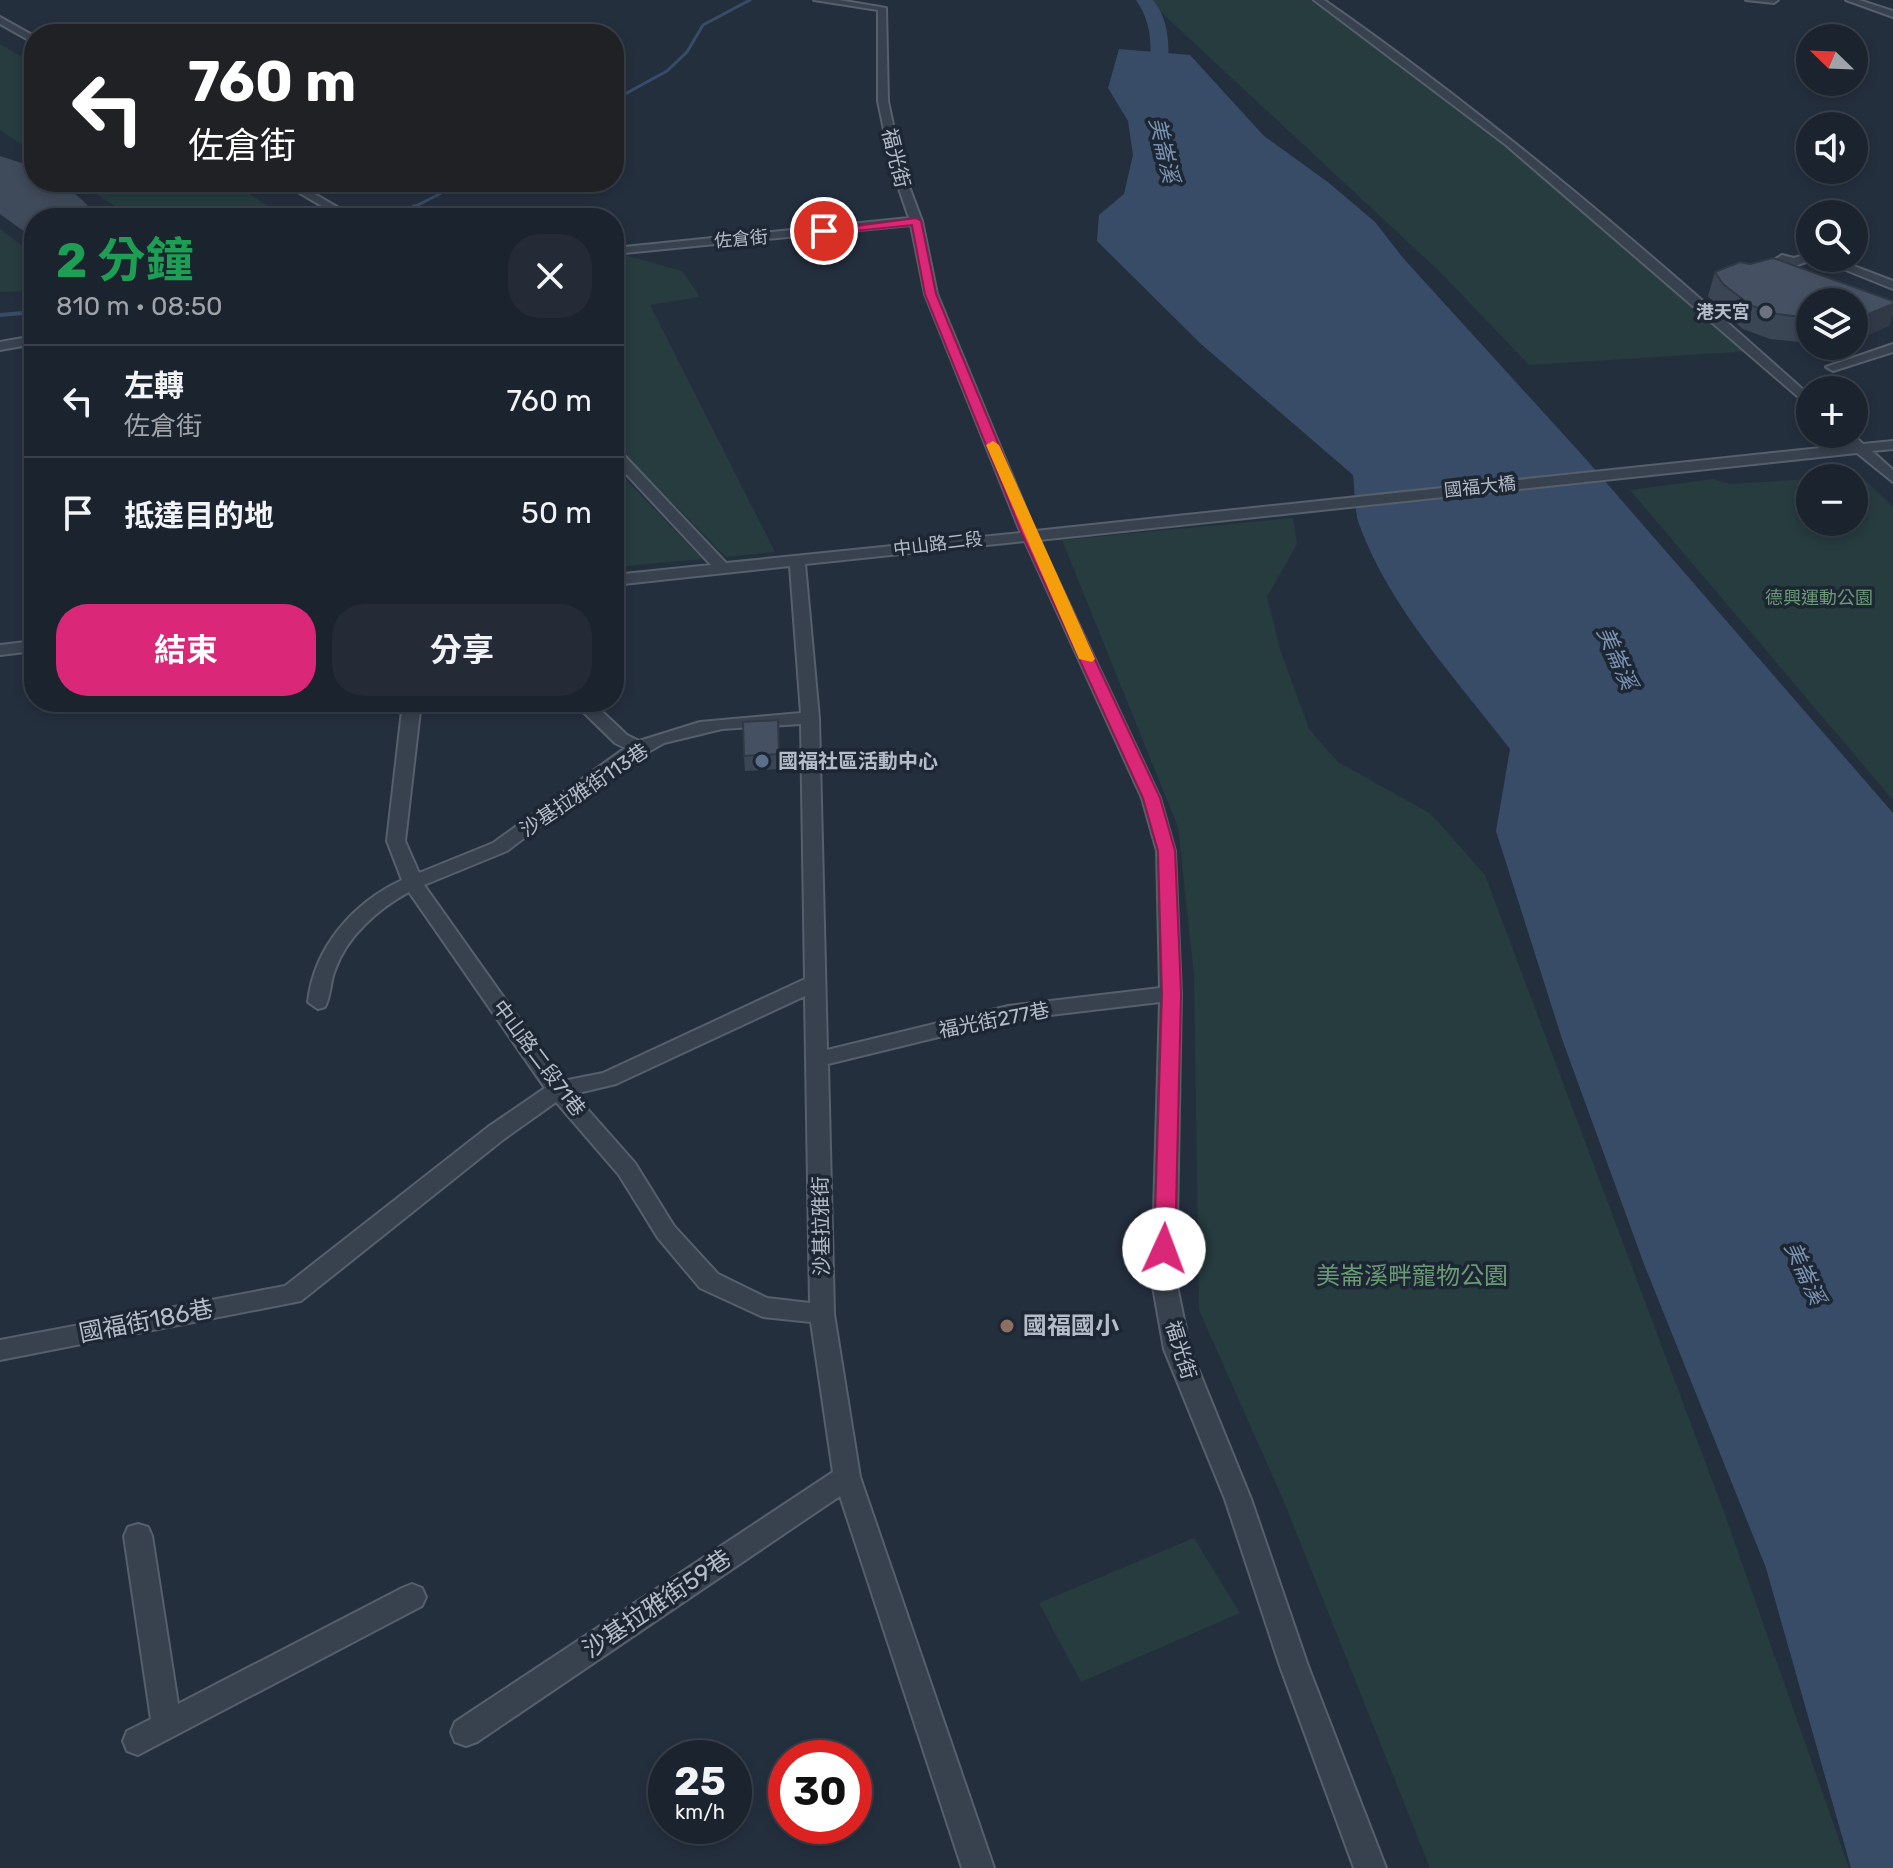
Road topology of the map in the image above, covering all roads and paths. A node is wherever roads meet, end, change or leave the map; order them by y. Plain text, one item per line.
1 (818, 0) edge
2 (1318, 0) edge
3 (1750, 0) edge
4 (1774, 0) edge
5 (1850, 0) edge
6 (1893, 14) edge
7 (0, 20) edge
8 (24, 34) edge
9 (304, 192) edge
10 (332, 208) edge
11 (916, 221) junction
12 (624, 250) edge
13 (1782, 259) edge
14 (1796, 262) edge
15 (1859, 272) edge
16 (1893, 285) edge
17 (24, 342) edge
18 (0, 346) edge
19 (1893, 348) edge
20 (1833, 367) dead end
21 (1796, 391) edge
22 (1893, 445) edge
23 (1860, 449) junction
24 (624, 464) edge
25 (1893, 478) edge
26 (1263, 510) joint
27 (1029, 534) junction
28 (797, 561) junction
29 (723, 569) junction
30 (624, 579) edge
31 (24, 647) edge
32 (0, 650) edge
33 (410, 712) edge
34 (593, 712) edge
35 (810, 718) junction
36 (638, 748) junction
37 (413, 883) junction
38 (817, 982) junction
39 (1171, 994) junction
40 (318, 1002) dead end
41 (819, 1059) junction
42 (558, 1090) junction
43 (822, 1314) junction
44 (0, 1350) edge
45 (847, 1477) junction
46 (138, 1536) dead end
47 (412, 1597) dead end
48 (167, 1726) junction
49 (466, 1732) dead end
50 (138, 1741) dead end
51 (978, 1868) edge
52 (1370, 1868) edge

1 - 11 street, 福光街
2 - 21 street
3 - 4 street
5 - 6 street
7 - 8 street
9 - 10 street
11 - 12 street, 佐倉街
11 - 27 street, 福光街
13 - 14 street
15 - 16 street
17 - 18 street
19 - 20 street
22 - 23 street, 國福大橋
23 - 25 street
23 - 26 street, 國福大橋
24 - 29 street
26 - 27 street, 中山路二段
27 - 28 street, 中山路二段
27 - 39 street, 福光街
28 - 29 street, 中山路二段
28 - 35 street, 沙基拉雅街
29 - 30 street, 中山路二段
31 - 32 street
33 - 37 street, 中山路二段71巷
34 - 36 street
35 - 36 street, 沙基拉雅街113巷
35 - 38 street, 沙基拉雅街
36 - 37 street, 沙基拉雅街113巷
37 - 40 street, 沙基拉雅街113巷
37 - 42 street, 中山路二段71巷
38 - 41 street, 沙基拉雅街
38 - 42 street
39 - 41 street, 福光街277巷
39 - 52 street, 福光街
41 - 43 street, 沙基拉雅街
42 - 43 street, 中山路二段71巷
42 - 44 street, 國福街186巷
43 - 45 street, 沙基拉雅街
45 - 49 street, 沙基拉雅街59巷
45 - 51 street, 沙基拉雅街
46 - 48 street
47 - 48 street
48 - 50 street

